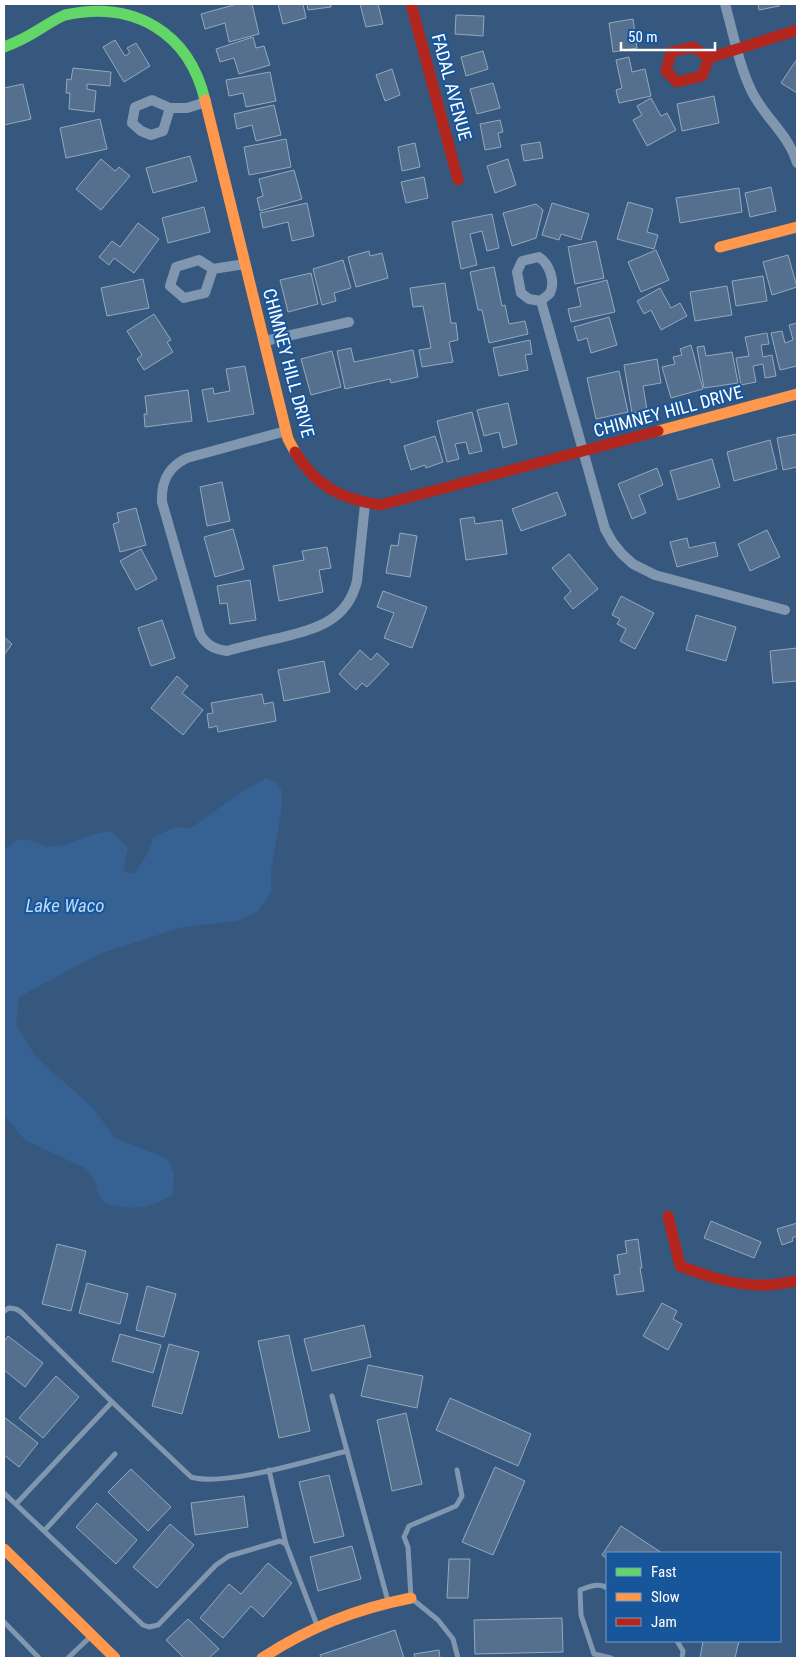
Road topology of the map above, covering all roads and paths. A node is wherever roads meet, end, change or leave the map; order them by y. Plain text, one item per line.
1 (411, 4) edge
2 (725, 4) edge
3 (797, 30) edge
4 (4, 47) edge
5 (738, 48) junction
6 (709, 58) dead end
7 (206, 102) junction
8 (170, 108) dead end
9 (797, 163) edge
10 (458, 180) dead end
11 (797, 227) edge
12 (720, 247) dead end
13 (245, 264) junction
14 (214, 269) dead end
15 (541, 301) dead end
16 (348, 322) dead end
17 (265, 341) junction
18 (797, 394) edge
19 (286, 431) junction
20 (582, 452) junction
21 (365, 504) junction
22 (785, 610) dead end
23 (668, 1216) dead end
24 (797, 1281) edge
25 (4, 1311) edge
26 (332, 1396) dead end
27 (112, 1402) junction
28 (347, 1451) junction
29 (115, 1454) dead end
30 (269, 1470) junction
31 (458, 1470) dead end
32 (4, 1493) edge
33 (16, 1504) junction
34 (44, 1531) junction
35 (286, 1544) junction
36 (4, 1549) edge
37 (606, 1587) edge
38 (411, 1598) junction
39 (388, 1602) junction
40 (4, 1622) edge
41 (318, 1625) junction
42 (92, 1635) junction
43 (678, 1642) edge
44 (267, 1657) edge
45 (39, 1658) edge
46 (68, 1658) edge
47 (115, 1658) edge
48 (458, 1658) edge
49 (611, 1658) edge
50 (682, 1658) edge

1 - 10 street, FADAL AVENUE
2 - 5 street
3 - 5 street
4 - 7 street, CHIMNEY HILL DRIVE
5 - 6 street
5 - 9 street
7 - 8 street
7 - 13 street, CHIMNEY HILL DRIVE
11 - 12 street
13 - 14 street
13 - 17 street, CHIMNEY HILL DRIVE
15 - 20 street
16 - 17 street
17 - 19 street, CHIMNEY HILL DRIVE
18 - 20 street, CHIMNEY HILL DRIVE
19 - 21 street, CHIMNEY HILL DRIVE
19 - 21 street
20 - 21 street, CHIMNEY HILL DRIVE
20 - 22 street
23 - 24 street
25 - 27 lane
26 - 28 lane
27 - 30 lane
27 - 33 lane
28 - 30 lane
28 - 39 lane
29 - 34 lane
30 - 35 lane
31 - 38 lane
32 - 33 lane
33 - 34 lane
34 - 35 lane
35 - 41 lane
36 - 42 street
37 - 49 lane
38 - 39 street
38 - 48 lane
39 - 41 street
40 - 45 lane
41 - 44 street
42 - 46 lane
42 - 47 street
43 - 50 lane

